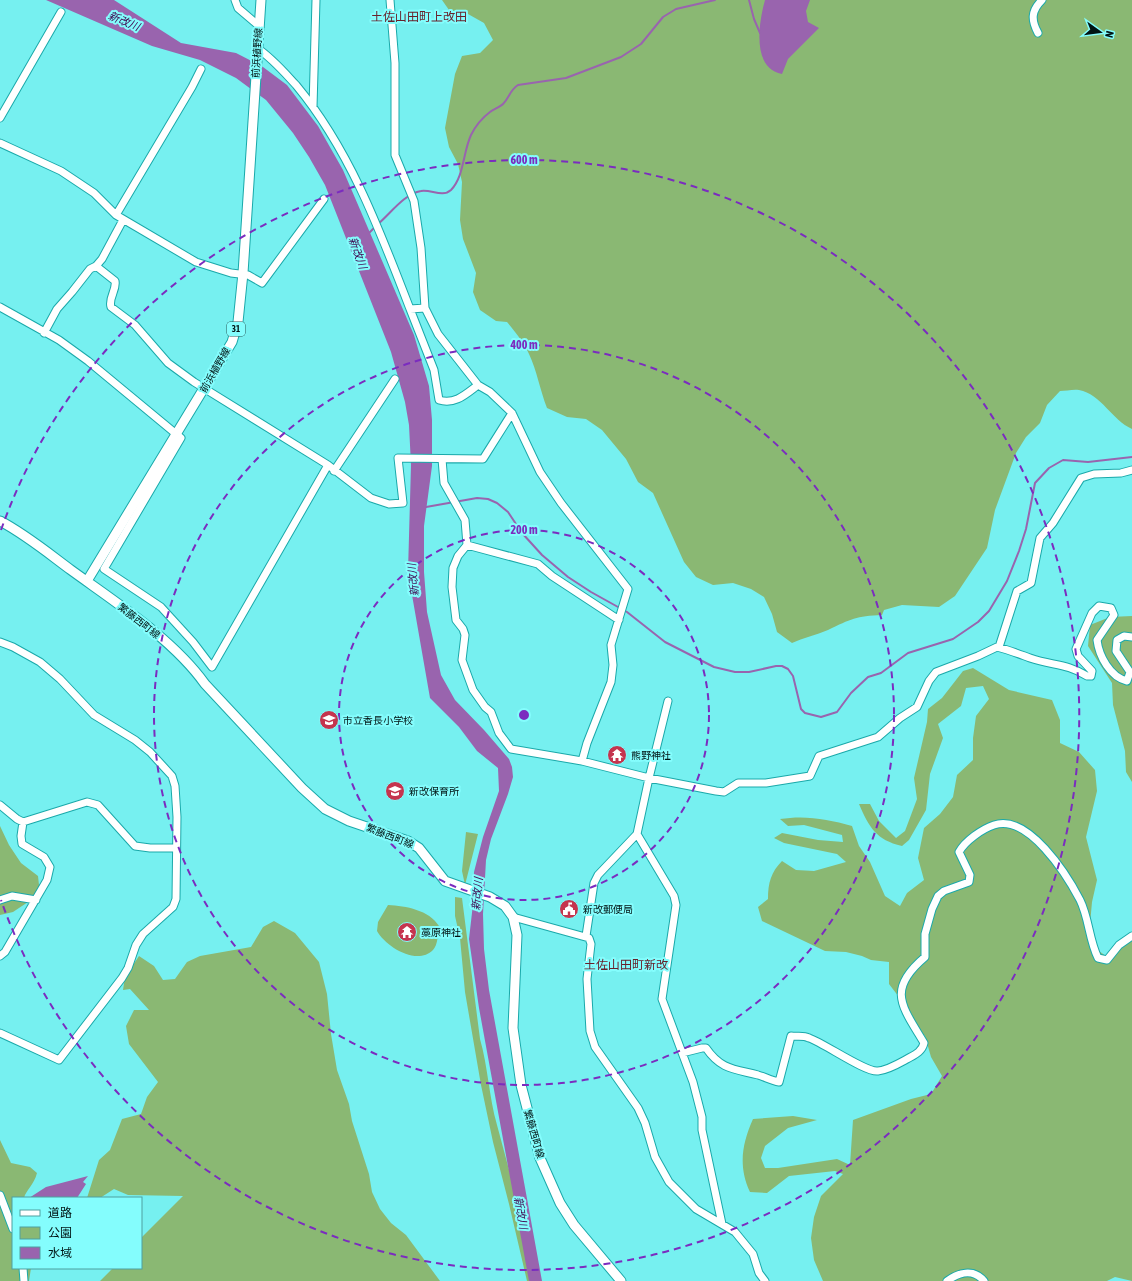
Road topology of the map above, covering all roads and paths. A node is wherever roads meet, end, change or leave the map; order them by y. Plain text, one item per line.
1 (235, 0) edge
2 (261, 0) edge
3 (316, 0) edge
4 (390, 0) edge
5 (1042, 0) edge
6 (61, 12) dead end
7 (259, 26) junction
8 (1038, 33) dead end
9 (257, 51) junction
10 (201, 68) dead end
11 (313, 106) junction
12 (0, 118) edge
13 (0, 143) edge
14 (324, 199) dead end
15 (116, 215) junction
16 (123, 220) junction
17 (96, 266) junction
18 (243, 273) junction
19 (0, 307) edge
20 (425, 308) junction
21 (410, 309) junction
22 (44, 333) junction
23 (395, 379) dead end
24 (478, 384) junction
25 (205, 389) junction
26 (512, 413) junction
27 (177, 434) junction
28 (442, 459) junction
29 (328, 465) junction
30 (1132, 470) edge
31 (334, 471) junction
32 (0, 521) edge
33 (467, 546) junction
34 (86, 581) junction
35 (619, 620) junction
36 (1132, 637) edge
37 (0, 642) edge
38 (999, 647) junction
39 (668, 701) dead end
40 (582, 761) junction
41 (648, 778) junction
42 (0, 805) edge
43 (23, 822) junction
44 (638, 834) junction
45 (176, 848) junction
46 (0, 900) edge
47 (36, 900) junction
48 (514, 917) junction
49 (586, 936) junction
50 (1132, 936) edge
51 (0, 956) edge
52 (0, 1033) edge
53 (682, 1053) junction
54 (0, 1195) edge
55 (722, 1224) junction
56 (12, 1226) edge
57 (23, 1269) edge
58 (24, 1281) edge
59 (621, 1281) edge
60 (765, 1281) edge
61 (947, 1281) edge
62 (984, 1281) edge

1 - 7 street
2 - 7 main road, 前浜植野線 / 31
3 - 11 street
4 - 20 street
5 - 8 street
6 - 12 street
7 - 9 main road, 前浜植野線 / 31
9 - 11 street
9 - 18 main road, 前浜植野線 / 31
10 - 15 street
11 - 21 street
13 - 15 street
14 - 18 street
15 - 16 street
16 - 17 street
16 - 18 street
17 - 22 street
17 - 25 street
18 - 25 main road, 前浜植野線 / 31
19 - 22 street
20 - 21 street
20 - 24 street
21 - 24 street
22 - 27 street
23 - 31 street
24 - 26 street
25 - 27 main road, 前浜植野線 / 31
25 - 29 street
26 - 28 street
26 - 35 street
27 - 29 street
27 - 34 main road, 前浜植野線 / 31
28 - 31 street
28 - 33 street
29 - 31 street
30 - 38 street
32 - 34 main road
33 - 35 street
33 - 40 street
34 - 48 main road, 繁藤西町線
35 - 40 street
36 - 38 street
37 - 45 street
38 - 41 street
39 - 41 street
40 - 41 street
41 - 44 street
42 - 43 street
43 - 45 street
43 - 47 street
44 - 49 street
44 - 53 street
45 - 52 street
46 - 47 street
47 - 51 street
48 - 49 street
48 - 59 main road, 繁藤西町線
49 - 55 street
50 - 53 street
53 - 55 street
54 - 56 street
55 - 60 street
57 - 58 street
61 - 62 street

